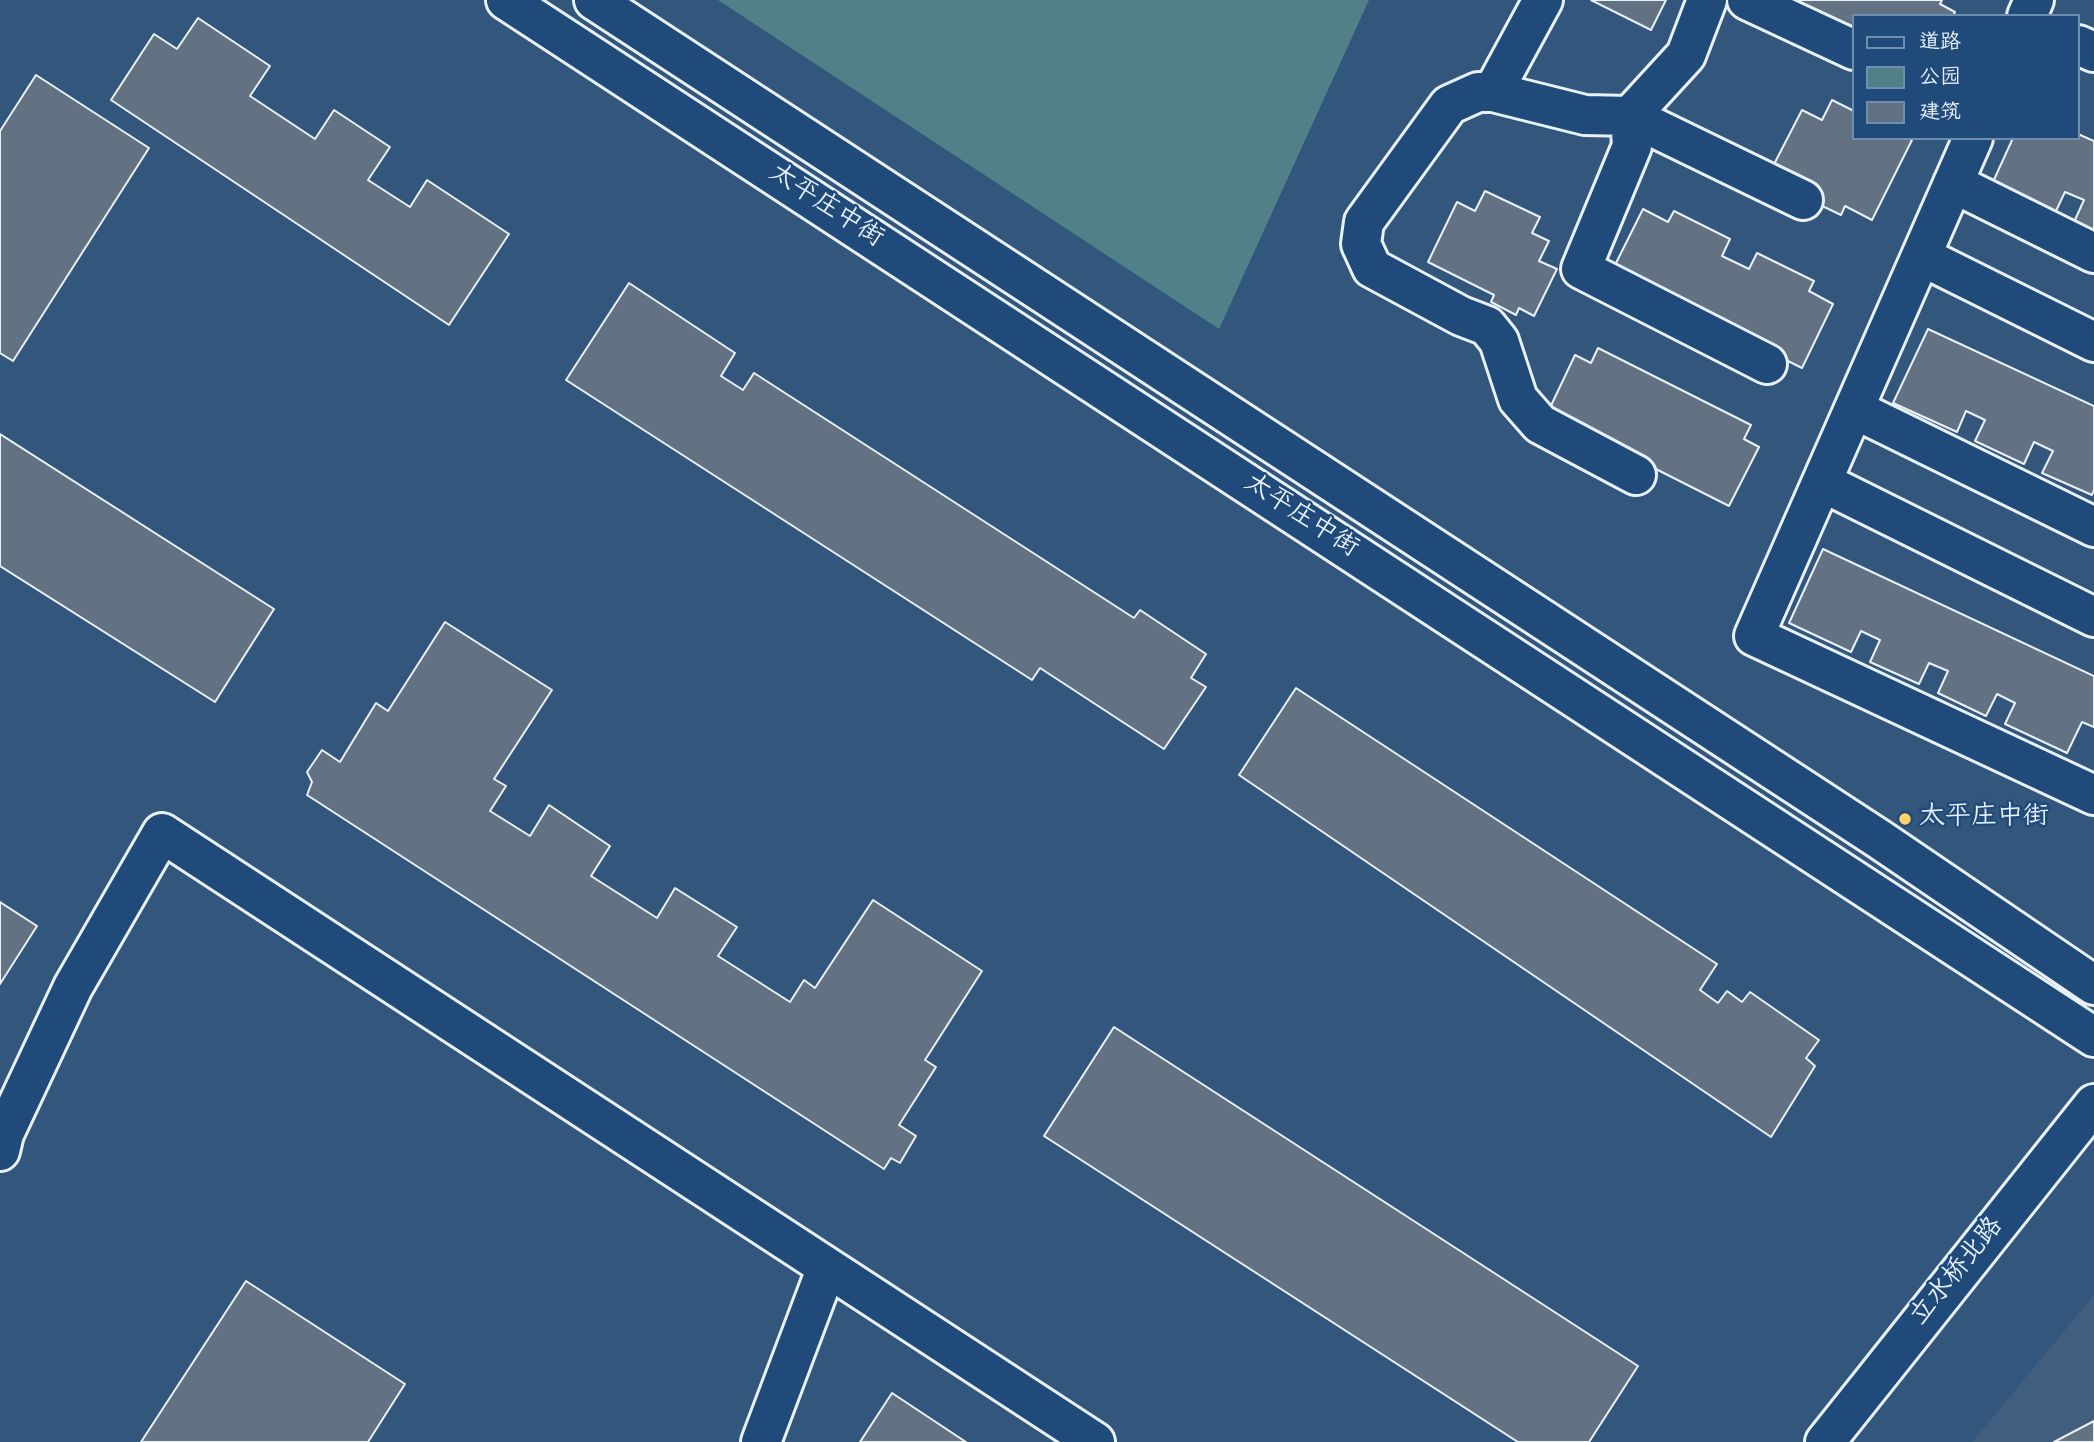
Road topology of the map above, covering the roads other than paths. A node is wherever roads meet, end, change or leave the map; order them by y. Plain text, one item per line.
1 (506, 0) edge
2 (594, 0) edge
3 (1543, 0) edge
4 (1707, 0) edge
5 (1746, 0) edge
6 (1853, 50) edge
7 (1493, 92) junction
8 (1630, 116) junction
9 (1972, 140) edge
10 (1953, 183) junction
11 (1803, 201) dead end
12 (2094, 253) edge
13 (1921, 256) junction
14 (2094, 342) edge
15 (1767, 363) dead end
16 (1854, 408) junction
17 (1636, 475) dead end
18 (1822, 482) junction
19 (2094, 527) edge
20 (2094, 617) edge
21 (2094, 795) edge
22 (2094, 985) edge
23 (2094, 1037) edge
24 (2094, 1104) edge
25 (0, 1150) edge
26 (827, 1267) junction
27 (761, 1442) edge
28 (1095, 1442) edge
29 (1825, 1442) edge

1 - 23 main road, 太平庄中街
2 - 22 main road, 太平庄中街
3 - 7 main road
4 - 8 main road
5 - 6 main road
7 - 8 main road
7 - 17 main road
8 - 11 main road
8 - 15 main road
9 - 10 main road
10 - 12 main road
10 - 13 main road
13 - 14 main road
13 - 16 main road
16 - 18 main road
16 - 19 main road
18 - 20 main road
18 - 21 main road
24 - 29 main road, 立水桥北路
25 - 26 main road
26 - 27 main road
26 - 28 main road

